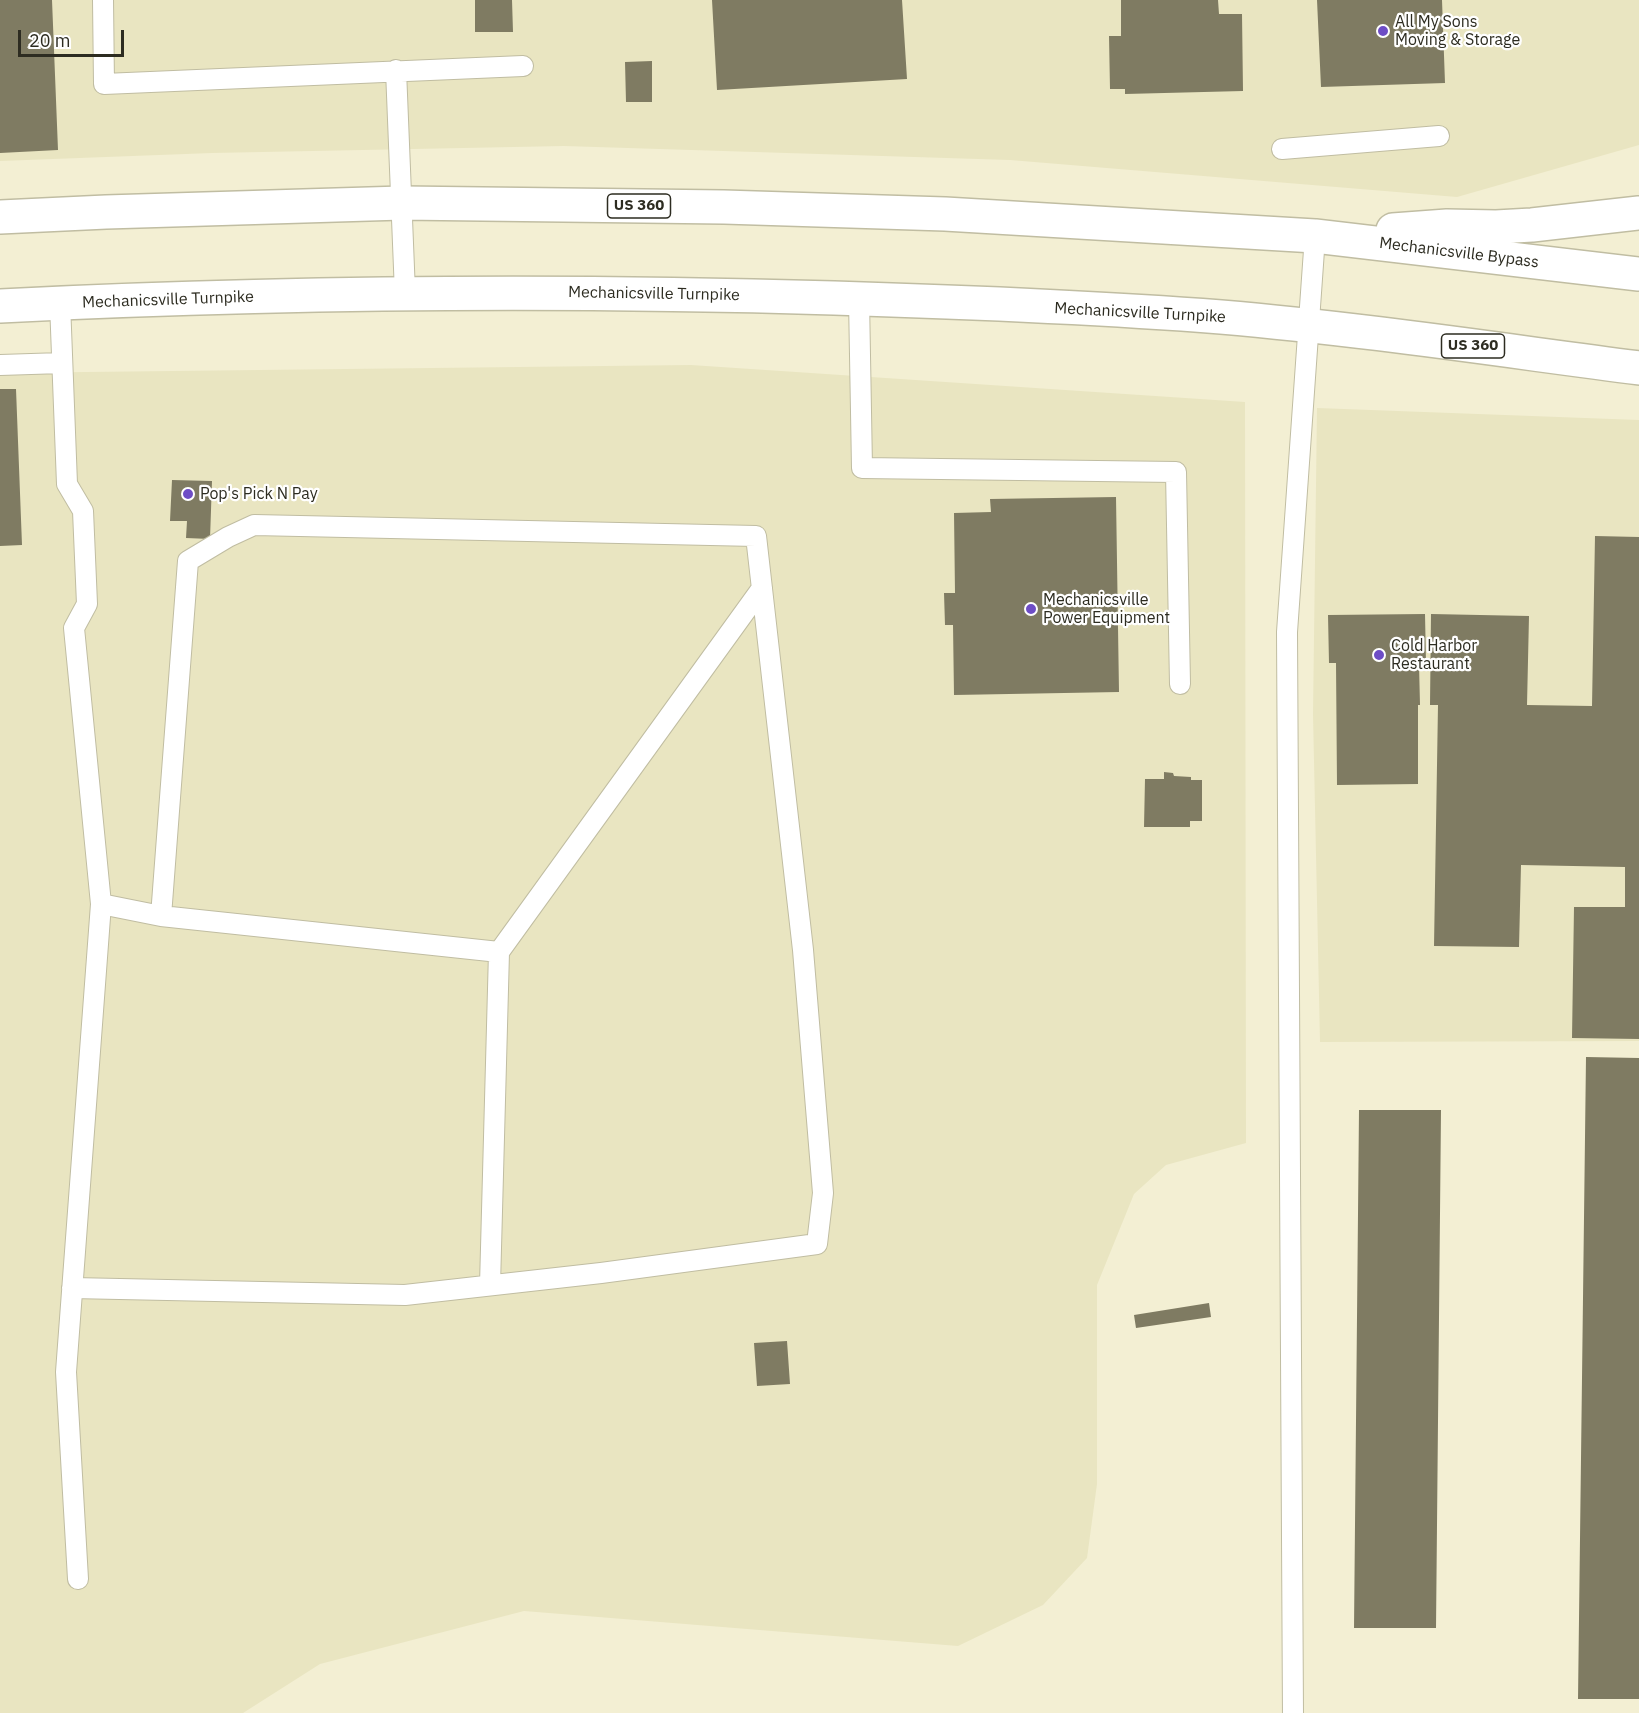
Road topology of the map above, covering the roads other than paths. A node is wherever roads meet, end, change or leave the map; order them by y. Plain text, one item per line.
1 (103, 0) edge
2 (523, 66) dead end
3 (396, 70) junction
4 (1439, 136) dead end
5 (1282, 149) dead end
6 (402, 203) junction
7 (1639, 213) edge
8 (0, 217) edge
9 (1314, 236) junction
10 (1639, 274) edge
11 (405, 293) junction
12 (859, 299) junction
13 (60, 303) junction
14 (0, 306) edge
15 (1307, 325) junction
16 (62, 363) junction
17 (0, 365) edge
18 (1639, 368) edge
19 (762, 588) junction
20 (1180, 684) dead end
21 (101, 904) junction
22 (161, 916) junction
23 (499, 952) junction
24 (490, 1285) junction
25 (72, 1288) junction
26 (78, 1579) dead end
27 (1293, 1713) edge

1 - 3 lane
2 - 3 lane
3 - 6 lane
4 - 5 lane
6 - 8 highway, US 360
6 - 9 highway, Mechanicsville Bypass / US 360
6 - 11 lane
7 - 9 highway
9 - 10 highway, Mechanicsville Bypass / US 360
9 - 15 lane
11 - 12 highway, Mechanicsville Turnpike / US 360
11 - 13 highway, Mechanicsville Turnpike / US 360
12 - 15 highway, Mechanicsville Turnpike / US 360
12 - 20 lane
13 - 14 highway, Mechanicsville Turnpike / US 360
13 - 16 lane
15 - 18 highway, US 360
15 - 27 lane
16 - 17 lane
16 - 21 lane
19 - 22 lane
19 - 23 lane
19 - 24 lane
21 - 22 lane
21 - 25 lane
22 - 23 lane
23 - 24 lane
24 - 25 lane
25 - 26 lane

